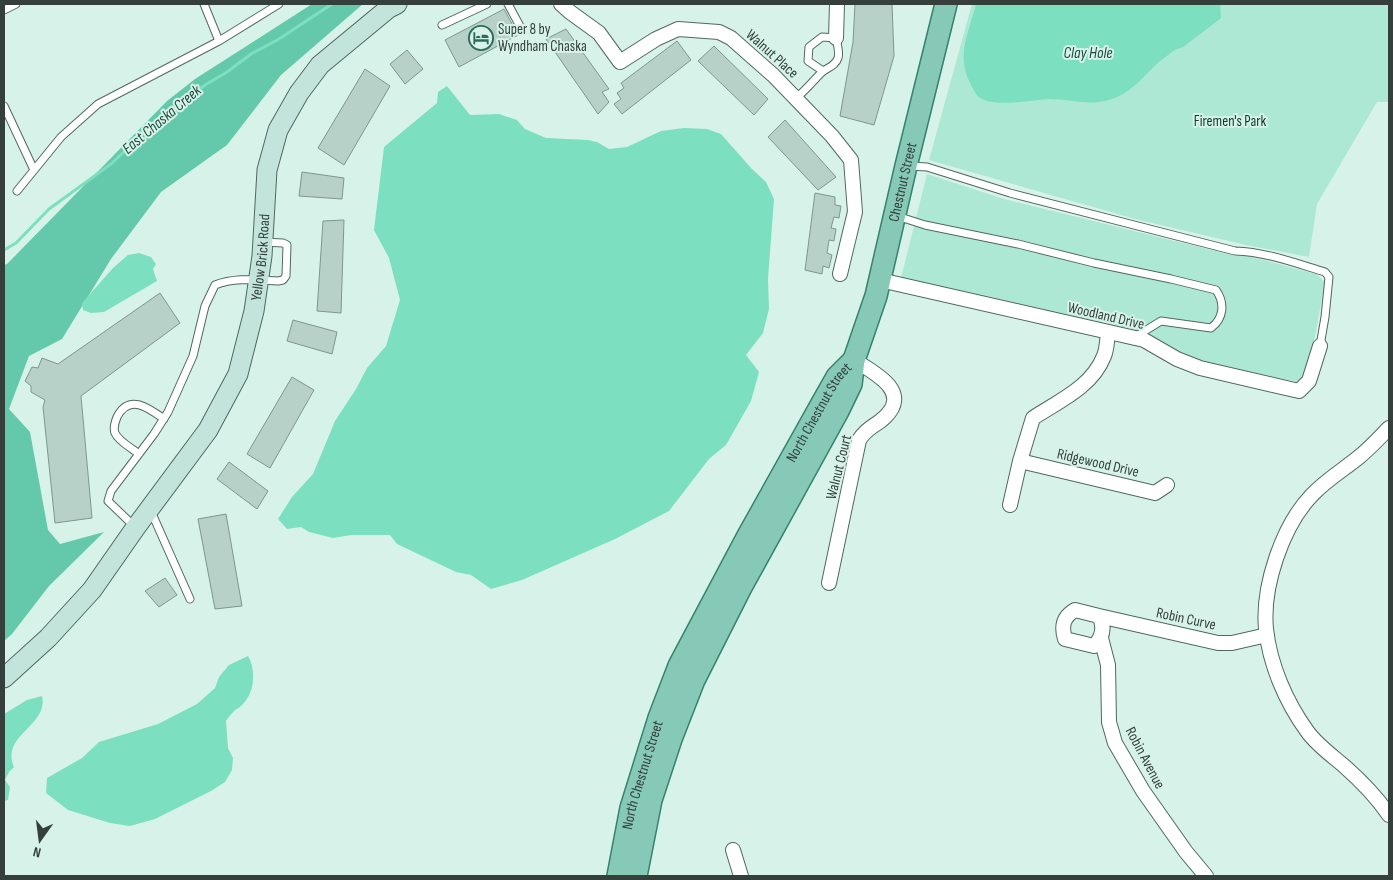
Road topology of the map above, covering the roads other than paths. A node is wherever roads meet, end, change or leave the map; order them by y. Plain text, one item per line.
1 (16, 4) edge
2 (204, 4) edge
3 (279, 4) edge
4 (397, 4) edge
5 (487, 4) edge
6 (508, 4) edge
7 (561, 4) edge
8 (837, 4) edge
9 (946, 4) edge
10 (4, 10) edge
11 (442, 25) dead end
12 (522, 30) dead end
13 (836, 38) junction
14 (219, 40) junction
15 (823, 71) junction
16 (796, 98) junction
17 (4, 106) edge
18 (906, 166) junction
19 (34, 170) junction
20 (17, 191) dead end
21 (894, 215) junction
22 (262, 242) junction
23 (840, 274) dead end
24 (258, 280) junction
25 (880, 280) junction
26 (1108, 333) junction
27 (1133, 338) junction
28 (1320, 346) joint
29 (854, 360) junction
30 (164, 419) junction
31 (1389, 428) edge
32 (139, 454) junction
33 (1020, 461) junction
34 (1167, 485) dead end
35 (1010, 505) dead end
36 (150, 509) junction
37 (136, 528) junction
38 (829, 583) dead end
39 (190, 599) dead end
40 (1099, 616) junction
41 (1267, 635) junction
42 (1101, 638) junction
43 (4, 678) edge
44 (1389, 815) edge
45 (733, 850) dead end
46 (618, 876) edge
47 (636, 876) edge
48 (742, 876) edge
49 (1206, 876) edge

1 - 10 lane
2 - 14 lane
3 - 14 lane
4 - 22 street, Yellow Brick Road
5 - 11 lane
6 - 12 lane
7 - 16 street, Walnut Place
8 - 13 street
9 - 18 main road, Chestnut Street
13 - 15 lane
13 - 15 lane
14 - 19 lane
15 - 16 lane
16 - 23 street, Walnut Place
17 - 19 lane
18 - 21 main road, Chestnut Street
18 - 28 lane
19 - 20 lane
21 - 25 main road, Chestnut Street
21 - 27 lane
22 - 24 street, Yellow Brick Road
22 - 24 lane
24 - 30 lane
24 - 36 street, Yellow Brick Road
25 - 26 street, Woodland Drive
25 - 29 main road, Chestnut Street
26 - 27 street, Woodland Drive
26 - 33 street
27 - 28 street, Woodland Drive
29 - 38 street, Walnut Court
29 - 46 main road, North Chestnut Street
29 - 47 main road, North Chestnut Street
30 - 32 lane
30 - 32 lane
31 - 41 street
32 - 37 lane
33 - 34 street, Ridgewood Drive
33 - 35 street
36 - 37 street, Yellow Brick Road
36 - 39 lane
37 - 43 street, Yellow Brick Road
40 - 41 street, Robin Curve
40 - 42 street
40 - 42 street, Robin Curve
41 - 44 street
42 - 49 street, Robin Avenue
45 - 48 street

